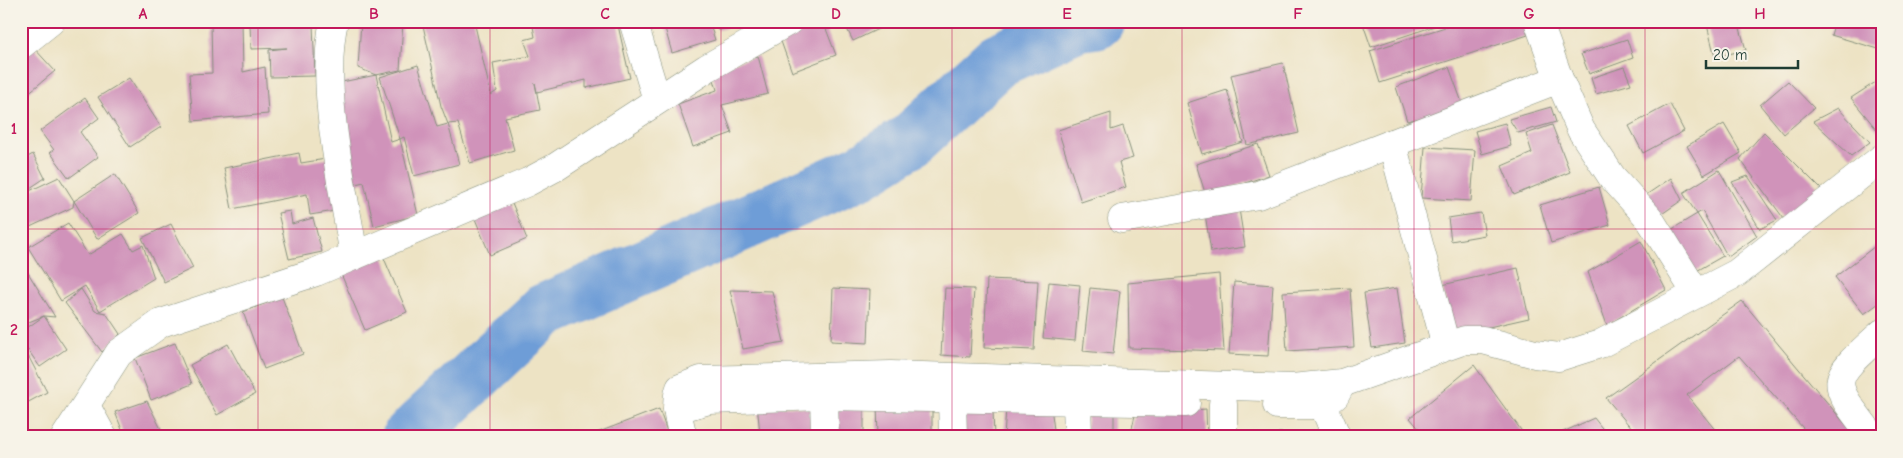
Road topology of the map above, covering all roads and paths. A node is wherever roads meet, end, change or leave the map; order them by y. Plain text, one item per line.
1 (51, 21) edge
2 (334, 21) edge
3 (633, 21) edge
4 (789, 21) edge
5 (1538, 21) edge
6 (21, 45) edge
7 (1559, 79) junction
8 (657, 100) junction
9 (1392, 143) junction
10 (1882, 158) edge
11 (1122, 219) dead end
12 (354, 256) junction
13 (1696, 293) junction
14 (1882, 333) edge
15 (1446, 346) junction
16 (1342, 383) junction
17 (824, 396) junction
18 (952, 399) junction
19 (1077, 401) junction
20 (1223, 404) junction
21 (1323, 405) junction
22 (86, 406) junction
23 (677, 409) junction
24 (65, 437) edge
25 (102, 437) edge
26 (683, 437) edge
27 (826, 437) edge
28 (953, 437) edge
29 (1078, 437) edge
30 (1223, 437) edge
31 (1338, 437) edge
32 (1873, 437) edge

1 - 6 street
2 - 12 street
3 - 8 street
4 - 8 street
5 - 7 street
7 - 9 street
7 - 13 street
8 - 12 street
9 - 11 street
9 - 15 street
10 - 13 street
12 - 22 street
13 - 15 street
14 - 32 street
15 - 16 street
16 - 21 street
16 - 23 street
17 - 18 street
17 - 23 street
17 - 27 street
18 - 19 street
18 - 28 street
19 - 20 street
19 - 29 street
20 - 21 street
20 - 30 street
21 - 31 street
22 - 24 street
22 - 25 street
23 - 26 street

